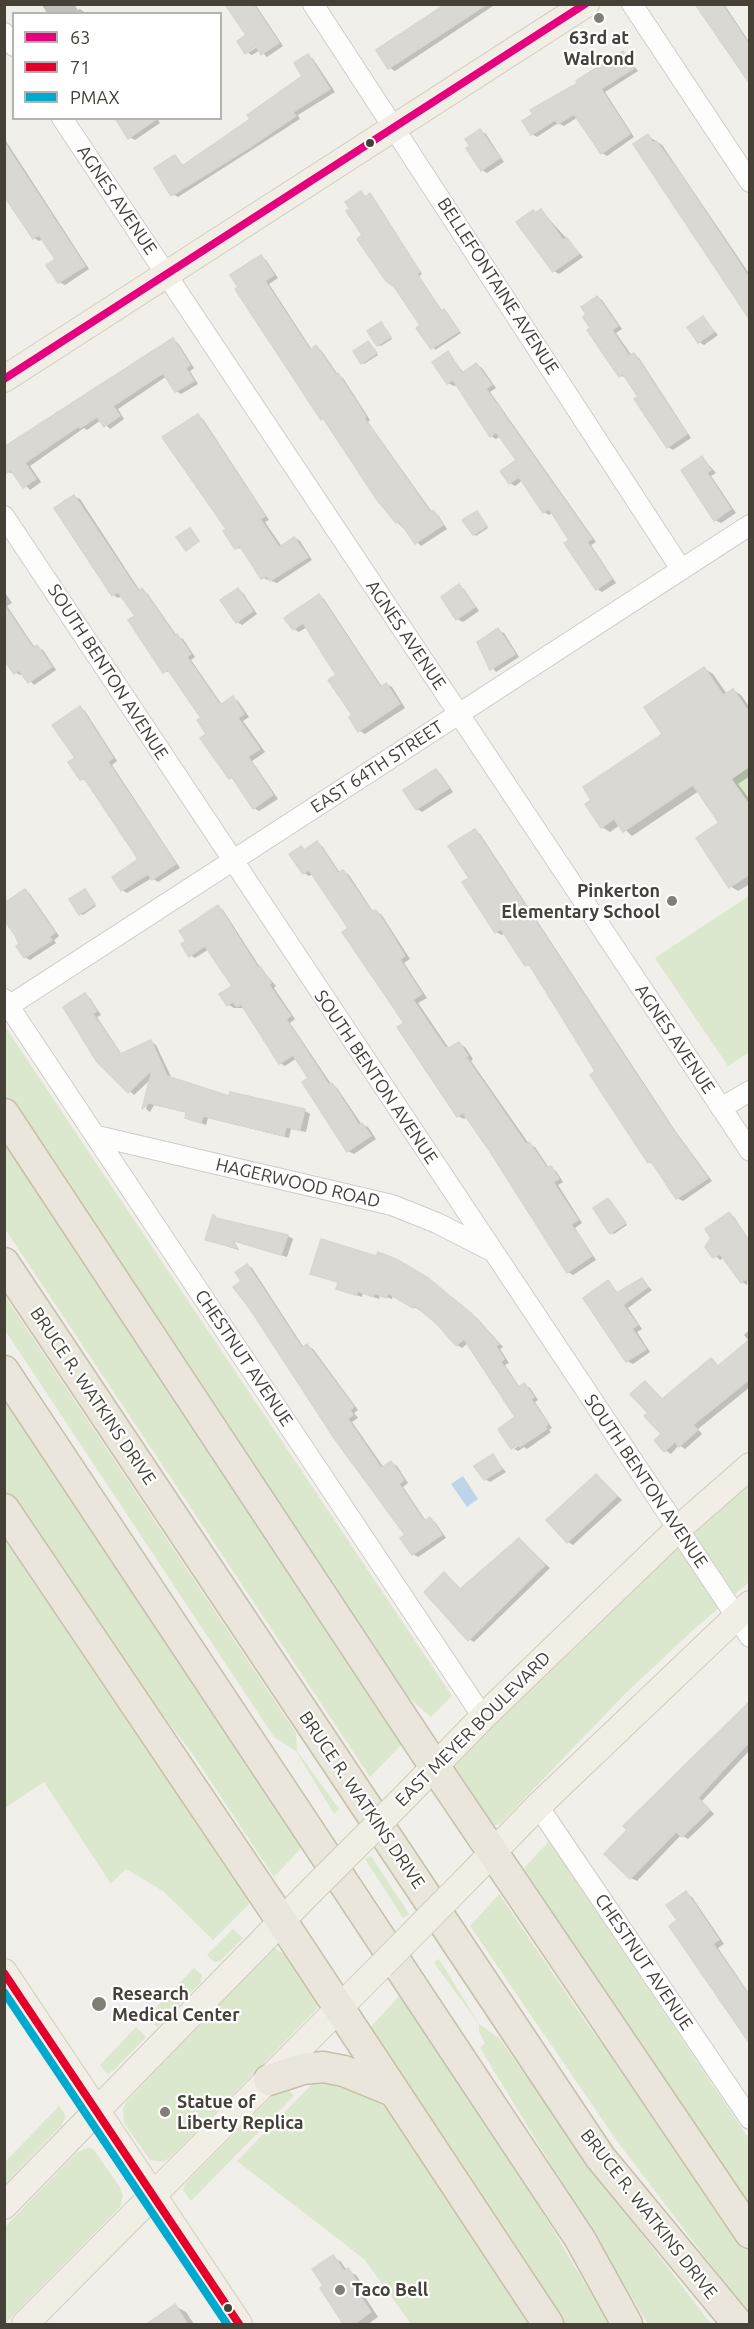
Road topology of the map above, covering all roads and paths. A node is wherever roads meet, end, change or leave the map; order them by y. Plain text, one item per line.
1 (313, 4) edge
2 (586, 4) edge
3 (632, 4) edge
4 (63, 120) edge
5 (395, 127) junction
6 (750, 182) edge
7 (166, 274) junction
8 (4, 379) edge
9 (4, 516) edge
10 (750, 525) edge
11 (681, 569) junction
12 (458, 713) junction
13 (233, 862) junction
14 (6, 1005) edge
15 (750, 1091) edge
16 (721, 1108) junction
17 (4, 1114) edge
18 (97, 1136) junction
19 (750, 1151) edge
20 (492, 1251) junction
21 (4, 1263) edge
22 (4, 1371) edge
23 (750, 1466) edge
24 (4, 1509) edge
25 (678, 1529) junction
26 (745, 1619) edge
27 (483, 1717) junction
28 (435, 1767) junction
29 (538, 1806) junction
30 (492, 1853) junction
31 (281, 1920) junction
32 (4, 1972) edge
33 (338, 2009) junction
34 (269, 2080) junction
35 (393, 2091) junction
36 (98, 2113) junction
37 (750, 2119) edge
38 (153, 2197) junction
39 (4, 2206) edge
40 (750, 2233) edge
41 (25, 2325) edge
42 (239, 2325) edge
43 (548, 2325) edge
44 (627, 2325) edge
45 (738, 2325) edge

1 - 5 street, BELLEFONTAINE AVENUE
2 - 5 main road
3 - 6 street
4 - 7 street, AGNES AVENUE
5 - 7 main road
5 - 11 street, BELLEFONTAINE AVENUE
7 - 8 main road
7 - 12 street, AGNES AVENUE
9 - 13 street, SOUTH BENTON AVENUE
10 - 11 street, EAST 64TH STREET
11 - 12 street, EAST 64TH STREET
12 - 13 street, EAST 64TH STREET
12 - 16 street, AGNES AVENUE
13 - 14 street, EAST 64TH STREET
13 - 20 street, SOUTH BENTON AVENUE
14 - 18 street, CHESTNUT AVENUE
15 - 16 street
16 - 19 street, AGNES AVENUE
17 - 28 highway
18 - 20 street, HAGERWOOD ROAD
18 - 27 street, CHESTNUT AVENUE
20 - 25 street, SOUTH BENTON AVENUE
21 - 45 highway, BRUCE R. WATKINS DRIVE
22 - 44 highway
23 - 25 main road, EAST MEYER BOULEVARD
24 - 31 highway
25 - 26 street, SOUTH BENTON AVENUE
25 - 27 main road, EAST MEYER BOULEVARD
26 - 29 main road
27 - 28 main road, EAST MEYER BOULEVARD
28 - 30 highway
28 - 31 main road, EAST MEYER BOULEVARD, bridge
29 - 30 main road
29 - 37 street, CHESTNUT AVENUE
30 - 33 main road, bridge
30 - 40 highway
31 - 33 highway
31 - 36 main road, EAST MEYER BOULEVARD
32 - 36 main road
33 - 34 main road
33 - 35 highway
34 - 35 highway
34 - 38 main road
35 - 43 highway
36 - 38 main road
36 - 39 main road, EAST MEYER BOULEVARD
38 - 41 main road
38 - 42 main road

